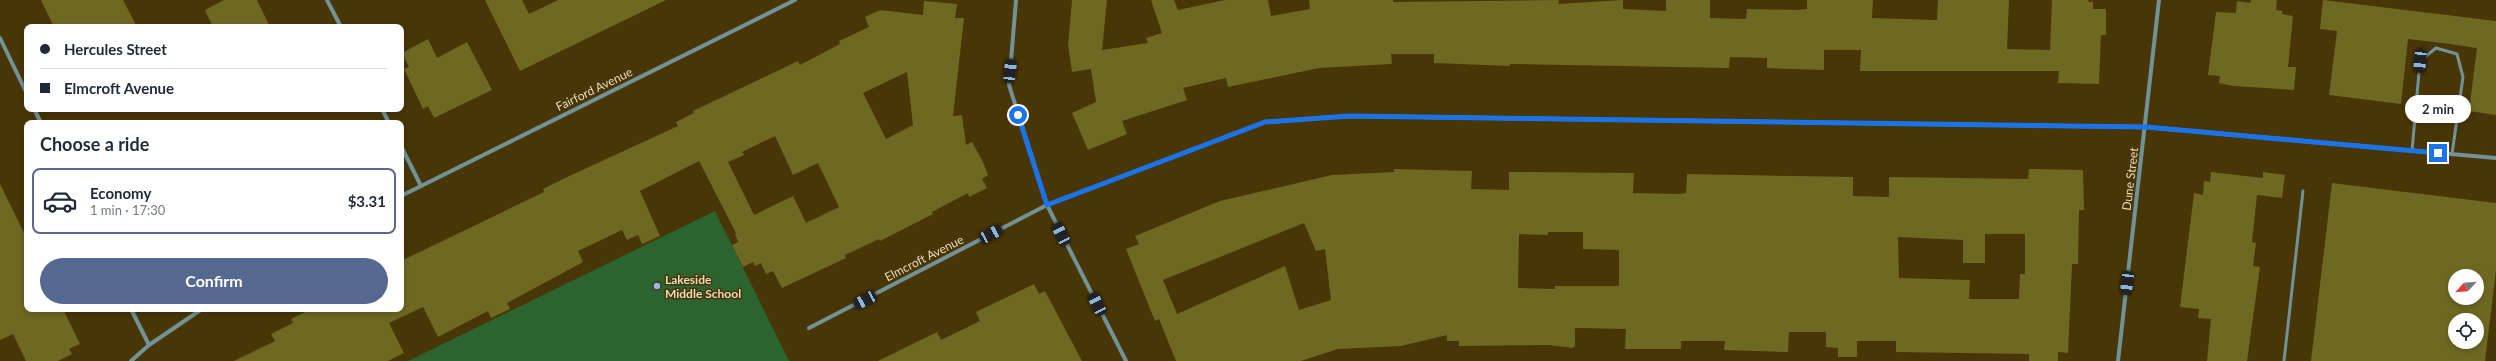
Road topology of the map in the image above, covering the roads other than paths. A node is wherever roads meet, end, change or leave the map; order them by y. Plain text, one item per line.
1 (327, 0) edge
2 (795, 0) edge
3 (1016, 0) edge
4 (2159, 0) edge
5 (339, 24) edge
6 (0, 38) edge
7 (24, 88) edge
8 (2146, 127) junction
9 (2412, 151) junction
10 (404, 152) edge
11 (2452, 154) junction
12 (2496, 158) edge
13 (421, 186) junction
14 (2303, 191) dead end
15 (404, 194) edge
16 (1047, 205) junction
17 (132, 312) edge
18 (198, 312) edge
19 (809, 328) dead end
20 (149, 345) junction
21 (131, 361) edge
22 (1126, 361) edge
23 (2118, 361) edge
24 (2284, 361) edge

1 - 5 street
2 - 13 street, Fairford Avenue
3 - 16 street
4 - 8 street, Dune Street
6 - 7 street
8 - 9 street, Elmcroft Avenue
8 - 16 street, Elmcroft Avenue
8 - 23 street, Dune Street
9 - 11 street, Elmcroft Avenue
9 - 11 lane
10 - 13 street
11 - 12 street, Elmcroft Avenue
13 - 15 street, Fairford Avenue
14 - 24 lane
16 - 19 street, Elmcroft Avenue
16 - 22 street
17 - 20 street
18 - 20 street
20 - 21 street

